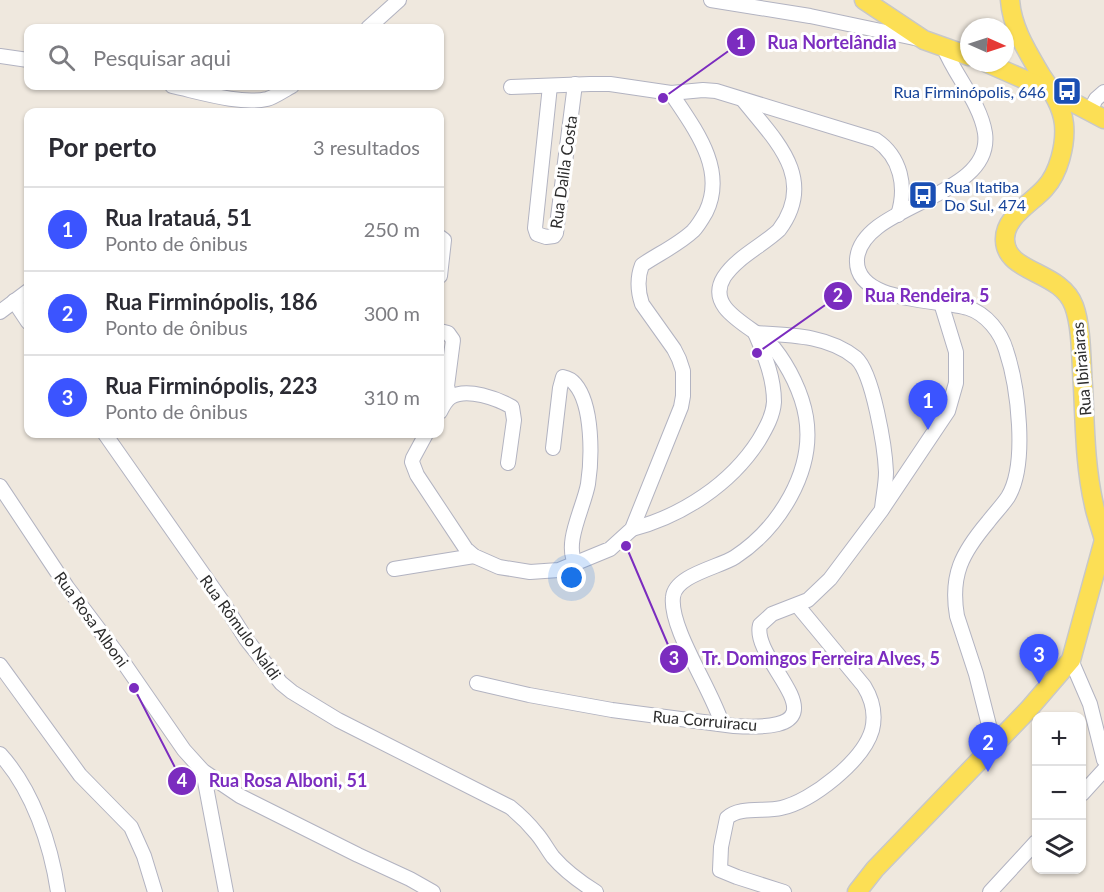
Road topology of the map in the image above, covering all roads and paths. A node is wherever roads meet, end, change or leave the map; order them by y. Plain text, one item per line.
1 (399, 0) edge
2 (711, 0) edge
3 (864, 0) edge
4 (1010, 0) edge
5 (372, 24) edge
6 (887, 25) junction
7 (944, 48) junction
8 (960, 53) edge
9 (0, 56) edge
10 (24, 59) edge
11 (963, 72) edge
12 (1007, 72) edge
13 (962, 83) junction
14 (575, 84) junction
15 (550, 86) junction
16 (511, 87) dead end
17 (192, 90) edge
18 (285, 90) edge
19 (1053, 92) junction
20 (1104, 92) edge
21 (671, 93) junction
22 (743, 100) junction
23 (1097, 115) edge
24 (898, 215) junction
25 (24, 294) edge
26 (14, 301) junction
27 (941, 303) junction
28 (0, 312) edge
29 (24, 316) edge
30 (444, 332) edge
31 (755, 333) junction
32 (450, 397) junction
33 (444, 406) edge
34 (108, 438) edge
35 (424, 438) edge
36 (553, 448) dead end
37 (508, 464) dead end
38 (0, 486) edge
39 (1099, 508) edge
40 (881, 511) junction
41 (633, 529) junction
42 (1104, 540) edge
43 (474, 556) junction
44 (576, 564) junction
45 (394, 569) dead end
46 (797, 605) junction
47 (1071, 660) junction
48 (0, 665) edge
49 (477, 683) dead end
50 (722, 724) junction
51 (994, 745) junction
52 (0, 754) edge
53 (1104, 759) edge
54 (1104, 770) edge
55 (203, 771) junction
56 (1086, 790) edge
57 (1032, 846) edge
58 (58, 892) edge
59 (155, 892) edge
60 (226, 892) edge
61 (433, 892) edge
62 (596, 892) edge
63 (784, 892) edge
64 (857, 892) edge
65 (990, 892) edge

1 - 5 street
2 - 6 street
3 - 6 main road
4 - 19 main road, Rua Ibiraiaras
6 - 7 main road
7 - 8 main road
7 - 13 street
9 - 10 street
11 - 13 street
12 - 19 main road
13 - 24 street
14 - 15 street
14 - 15 street, Rua Dalila Costa
14 - 21 street
15 - 16 street
17 - 18 street
19 - 23 main road
19 - 39 main road, Rua Ibiraiaras
20 - 23 street
21 - 22 street
21 - 41 street
22 - 24 street
22 - 31 street
24 - 27 street
25 - 26 street
26 - 28 street
26 - 29 street
27 - 40 street
27 - 51 street
30 - 32 street
31 - 40 street
31 - 41 street
31 - 50 street
32 - 33 street
32 - 37 street
34 - 62 street, Rua Rômulo Naldi
35 - 43 street
36 - 44 street
38 - 55 street, Rua Rosa Alboni
39 - 42 main road, Rua Ibiraiaras
40 - 46 street
41 - 44 street
42 - 47 main road
43 - 44 street
43 - 45 street
46 - 50 street, Rua Corruiracu
46 - 63 street
47 - 51 main road
47 - 53 street
48 - 59 street
49 - 50 street, Rua Corruiracu
51 - 64 main road
52 - 58 street
54 - 56 street
55 - 60 street
55 - 61 street, Rua Rosa Alboni
57 - 65 street

